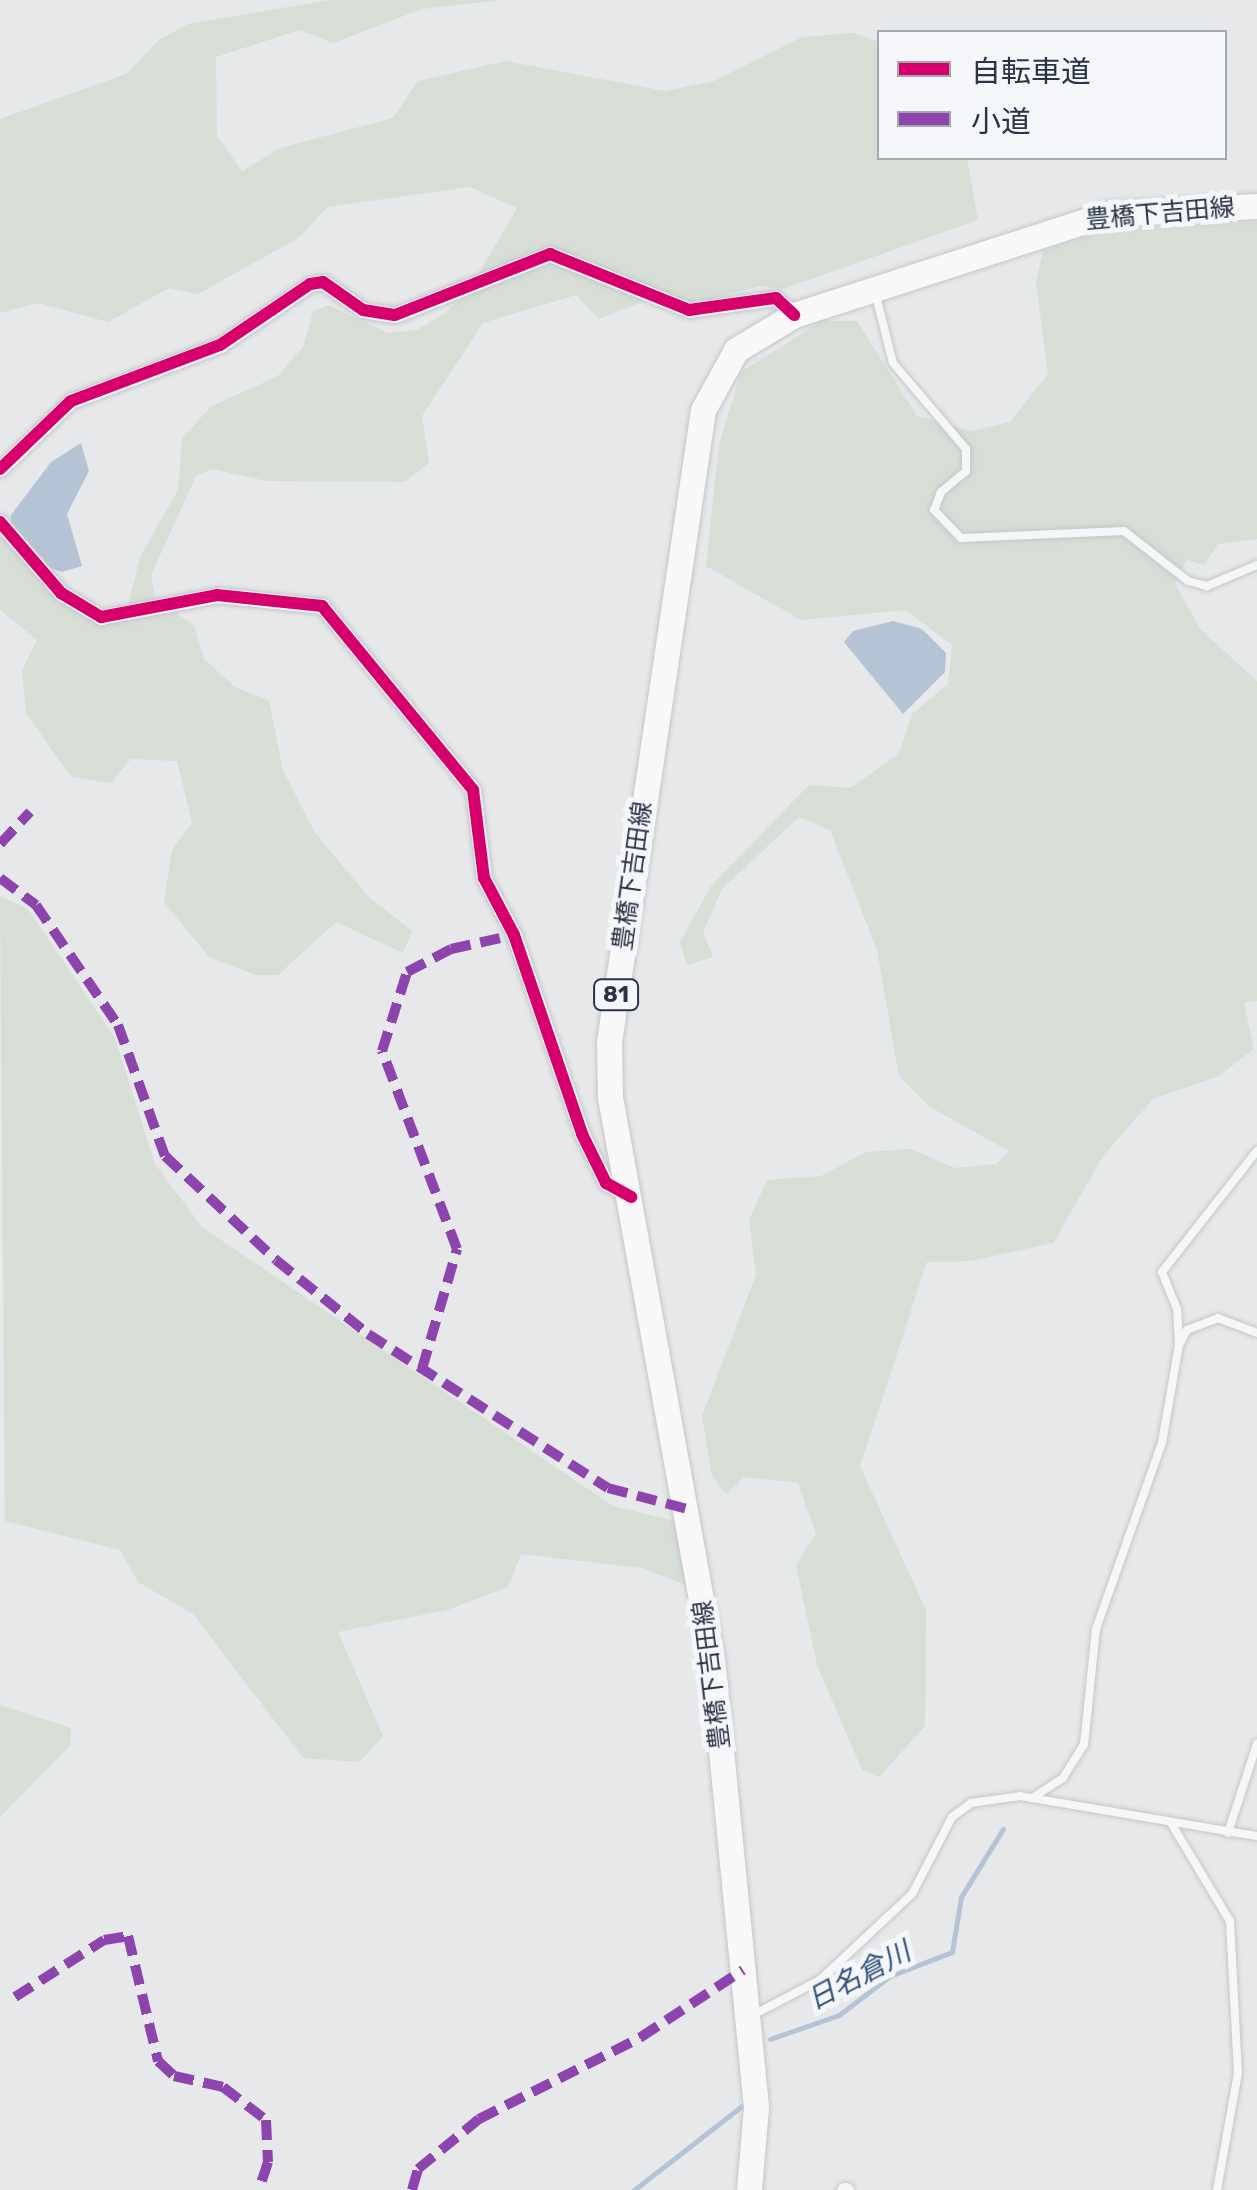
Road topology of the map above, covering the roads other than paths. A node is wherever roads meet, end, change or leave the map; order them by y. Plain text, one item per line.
1 (1257, 206) edge
2 (874, 286) junction
3 (794, 315) junction
4 (0, 469) edge
5 (0, 522) edge
6 (1257, 565) edge
7 (1257, 1152) edge
8 (632, 1197) junction
9 (1257, 1333) edge
10 (1179, 1345) junction
11 (1257, 1744) edge
12 (1032, 1798) junction
13 (1171, 1823) junction
14 (1228, 1834) junction
15 (1257, 1836) edge
16 (748, 2018) junction
17 (749, 2190) edge
18 (1217, 2190) edge

1 - 2 main road, 豊橋下吉田線 / 81
2 - 3 main road, 豊橋下吉田線 / 81
2 - 6 lane
3 - 4 street
3 - 8 main road, 豊橋下吉田線 / 81
5 - 8 street
7 - 10 lane
8 - 16 main road, 豊橋下吉田線 / 81
9 - 10 lane
10 - 12 lane
11 - 14 lane
12 - 13 lane
12 - 16 lane
13 - 14 lane
13 - 18 lane
14 - 15 lane
16 - 17 main road, 豊橋下吉田線 / 81

